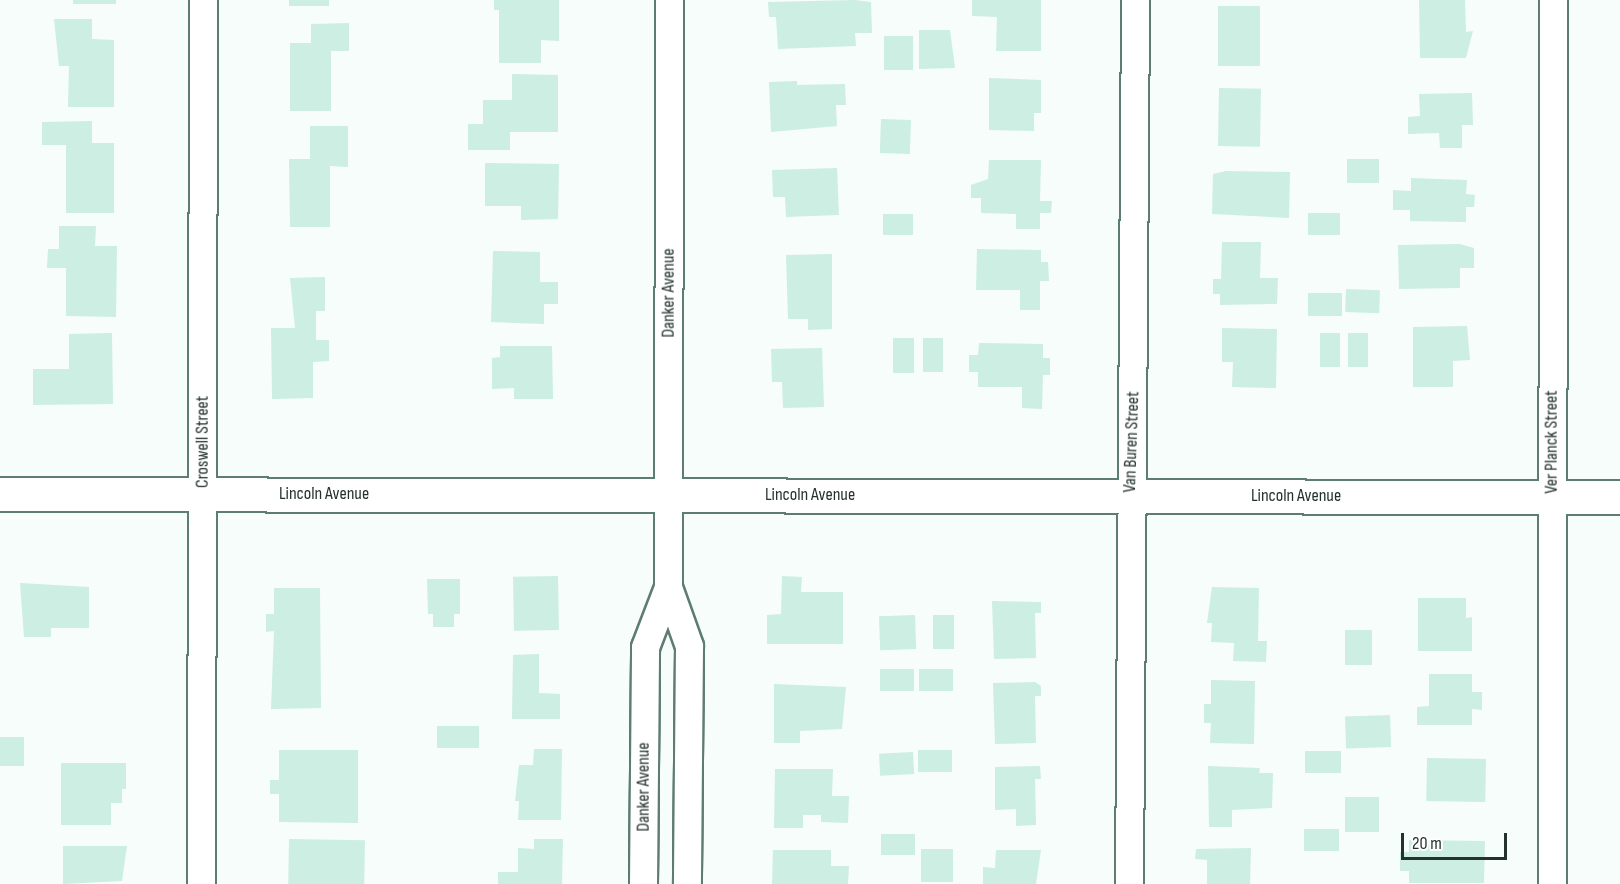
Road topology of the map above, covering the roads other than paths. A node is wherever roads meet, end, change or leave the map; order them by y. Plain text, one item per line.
1 (202, 0) edge
2 (669, 0) edge
3 (1136, 0) edge
4 (1553, 0) edge
5 (0, 494) edge
6 (203, 494) junction
7 (670, 494) junction
8 (1130, 495) junction
9 (1551, 497) junction
10 (1620, 497) edge
11 (668, 587) junction
12 (201, 884) edge
13 (643, 884) edge
14 (687, 884) edge
15 (1129, 884) edge
16 (1552, 884) edge

1 - 6 street, Croswell Street
2 - 7 street, Danker Avenue
3 - 8 street, Van Buren Street
4 - 9 street, Ver Planck Street
5 - 6 street, Lincoln Avenue
6 - 7 street, Lincoln Avenue
6 - 12 street, Croswell Street
7 - 8 street, Lincoln Avenue
7 - 11 street, Danker Avenue
8 - 9 street, Lincoln Avenue
8 - 15 street, Van Buren Street
9 - 10 street, Lincoln Avenue
9 - 16 street, Ver Planck Street
11 - 13 street, Danker Avenue
11 - 14 street, Danker Avenue

